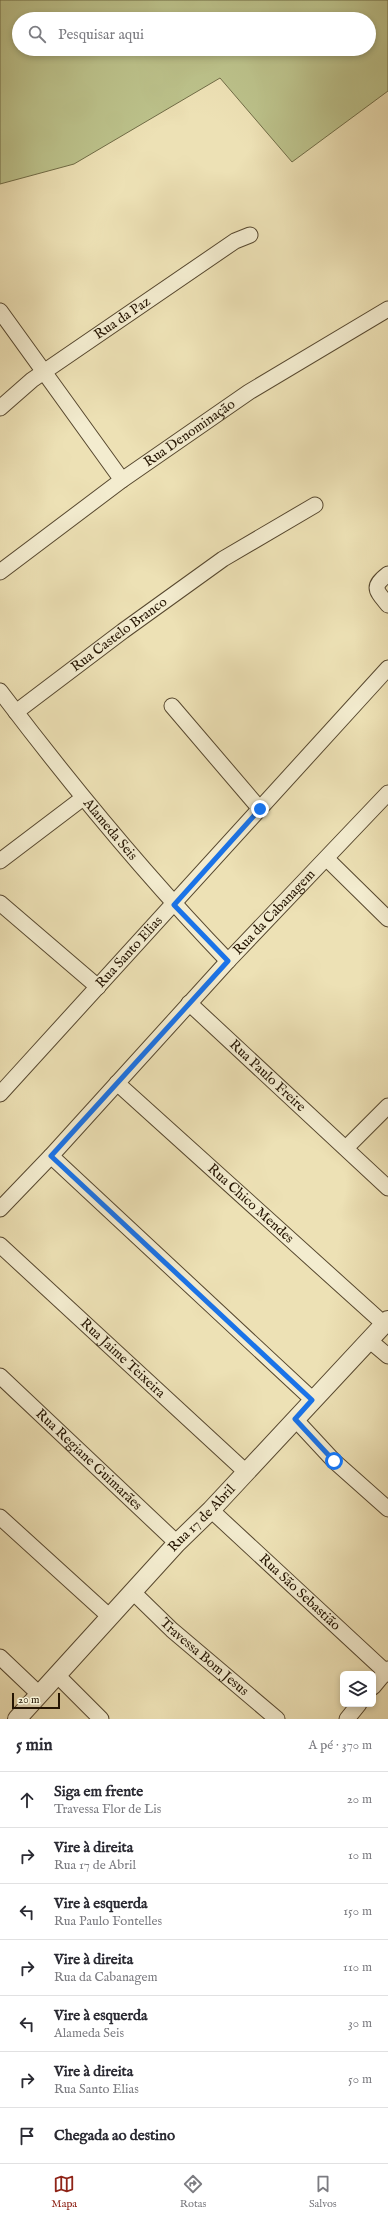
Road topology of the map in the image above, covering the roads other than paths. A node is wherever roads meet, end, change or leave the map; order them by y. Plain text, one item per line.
1 (250, 234) dead end
2 (388, 309) edge
3 (0, 312) edge
4 (44, 372) junction
5 (0, 408) edge
6 (122, 480) junction
7 (315, 505) dead end
8 (0, 572) edge
9 (388, 574) edge
10 (388, 605) edge
11 (388, 668) edge
12 (0, 691) edge
13 (172, 706) dead end
14 (16, 712) junction
15 (388, 794) edge
16 (83, 798) junction
17 (260, 809) junction
18 (327, 859) junction
19 (0, 861) edge
20 (0, 903) edge
21 (174, 905) junction
22 (388, 919) edge
23 (228, 961) junction
24 (98, 987) junction
25 (189, 1003) junction
26 (117, 1083) junction
27 (0, 1094) edge
28 (388, 1106) edge
29 (346, 1148) junction
30 (51, 1156) junction
31 (388, 1188) edge
32 (0, 1209) edge
33 (0, 1245) edge
34 (386, 1322) edge
35 (369, 1340) junction
36 (388, 1356) edge
37 (0, 1376) edge
38 (312, 1400) junction
39 (295, 1419) junction
40 (246, 1472) junction
41 (388, 1509) edge
42 (211, 1510) junction
43 (0, 1517) edge
44 (177, 1543) junction
45 (134, 1593) junction
46 (110, 1618) junction
47 (0, 1658) edge
48 (387, 1672) edge
49 (57, 1675) junction
50 (376, 1684) edge
51 (39, 1694) junction
52 (357, 1707) edge
53 (17, 1719) edge
54 (101, 1719) edge
55 (277, 1719) edge
56 (347, 1719) edge

1 - 4 street, Rua da Paz
2 - 6 street, Rua Denominação
3 - 4 street
4 - 5 street, Rua da Paz
4 - 6 street
6 - 8 street, Rua Denominação
7 - 14 street, Rua Castelo Branco
9 - 10 street
11 - 17 street, Rua Santo Elias
12 - 14 street, Alameda Seis
13 - 17 street
14 - 16 street, Alameda Seis
15 - 18 street, Rua da Cabanagem
16 - 19 street
16 - 21 street, Alameda Seis
17 - 21 street, Rua Santo Elias
18 - 22 street
18 - 23 street, Rua da Cabanagem
20 - 24 street
21 - 23 street, Alameda Seis
21 - 24 street, Rua Santo Elias
23 - 25 street, Rua da Cabanagem
24 - 27 street, Rua Santo Elias
25 - 26 street, Rua da Cabanagem
25 - 29 street, Rua Paulo Freire
26 - 30 street, Rua da Cabanagem
26 - 34 street, Rua Chico Mendes
28 - 29 street
29 - 31 street, Rua Paulo Freire
30 - 32 street, Rua da Cabanagem
30 - 38 street
33 - 40 street, Rua Jaime Teixeira
34 - 35 street, Rua 17 de Abril
35 - 36 street
35 - 38 street, Rua 17 de Abril
37 - 44 street, Rua Regiane Guimarães
38 - 39 street, Rua 17 de Abril
39 - 40 street, Rua 17 de Abril
39 - 41 street
40 - 42 street, Rua 17 de Abril
42 - 44 street, Rua 17 de Abril
42 - 48 street, Rua São Sebastião
43 - 46 street
44 - 45 street, Rua 17 de Abril
45 - 46 street, Rua 17 de Abril
45 - 55 street, Travessa Bom Jesus
46 - 49 street, Rua 17 de Abril
47 - 51 street
48 - 50 street
49 - 51 street, Rua 17 de Abril
49 - 54 street
51 - 53 street, Rua 17 de Abril
52 - 56 street

